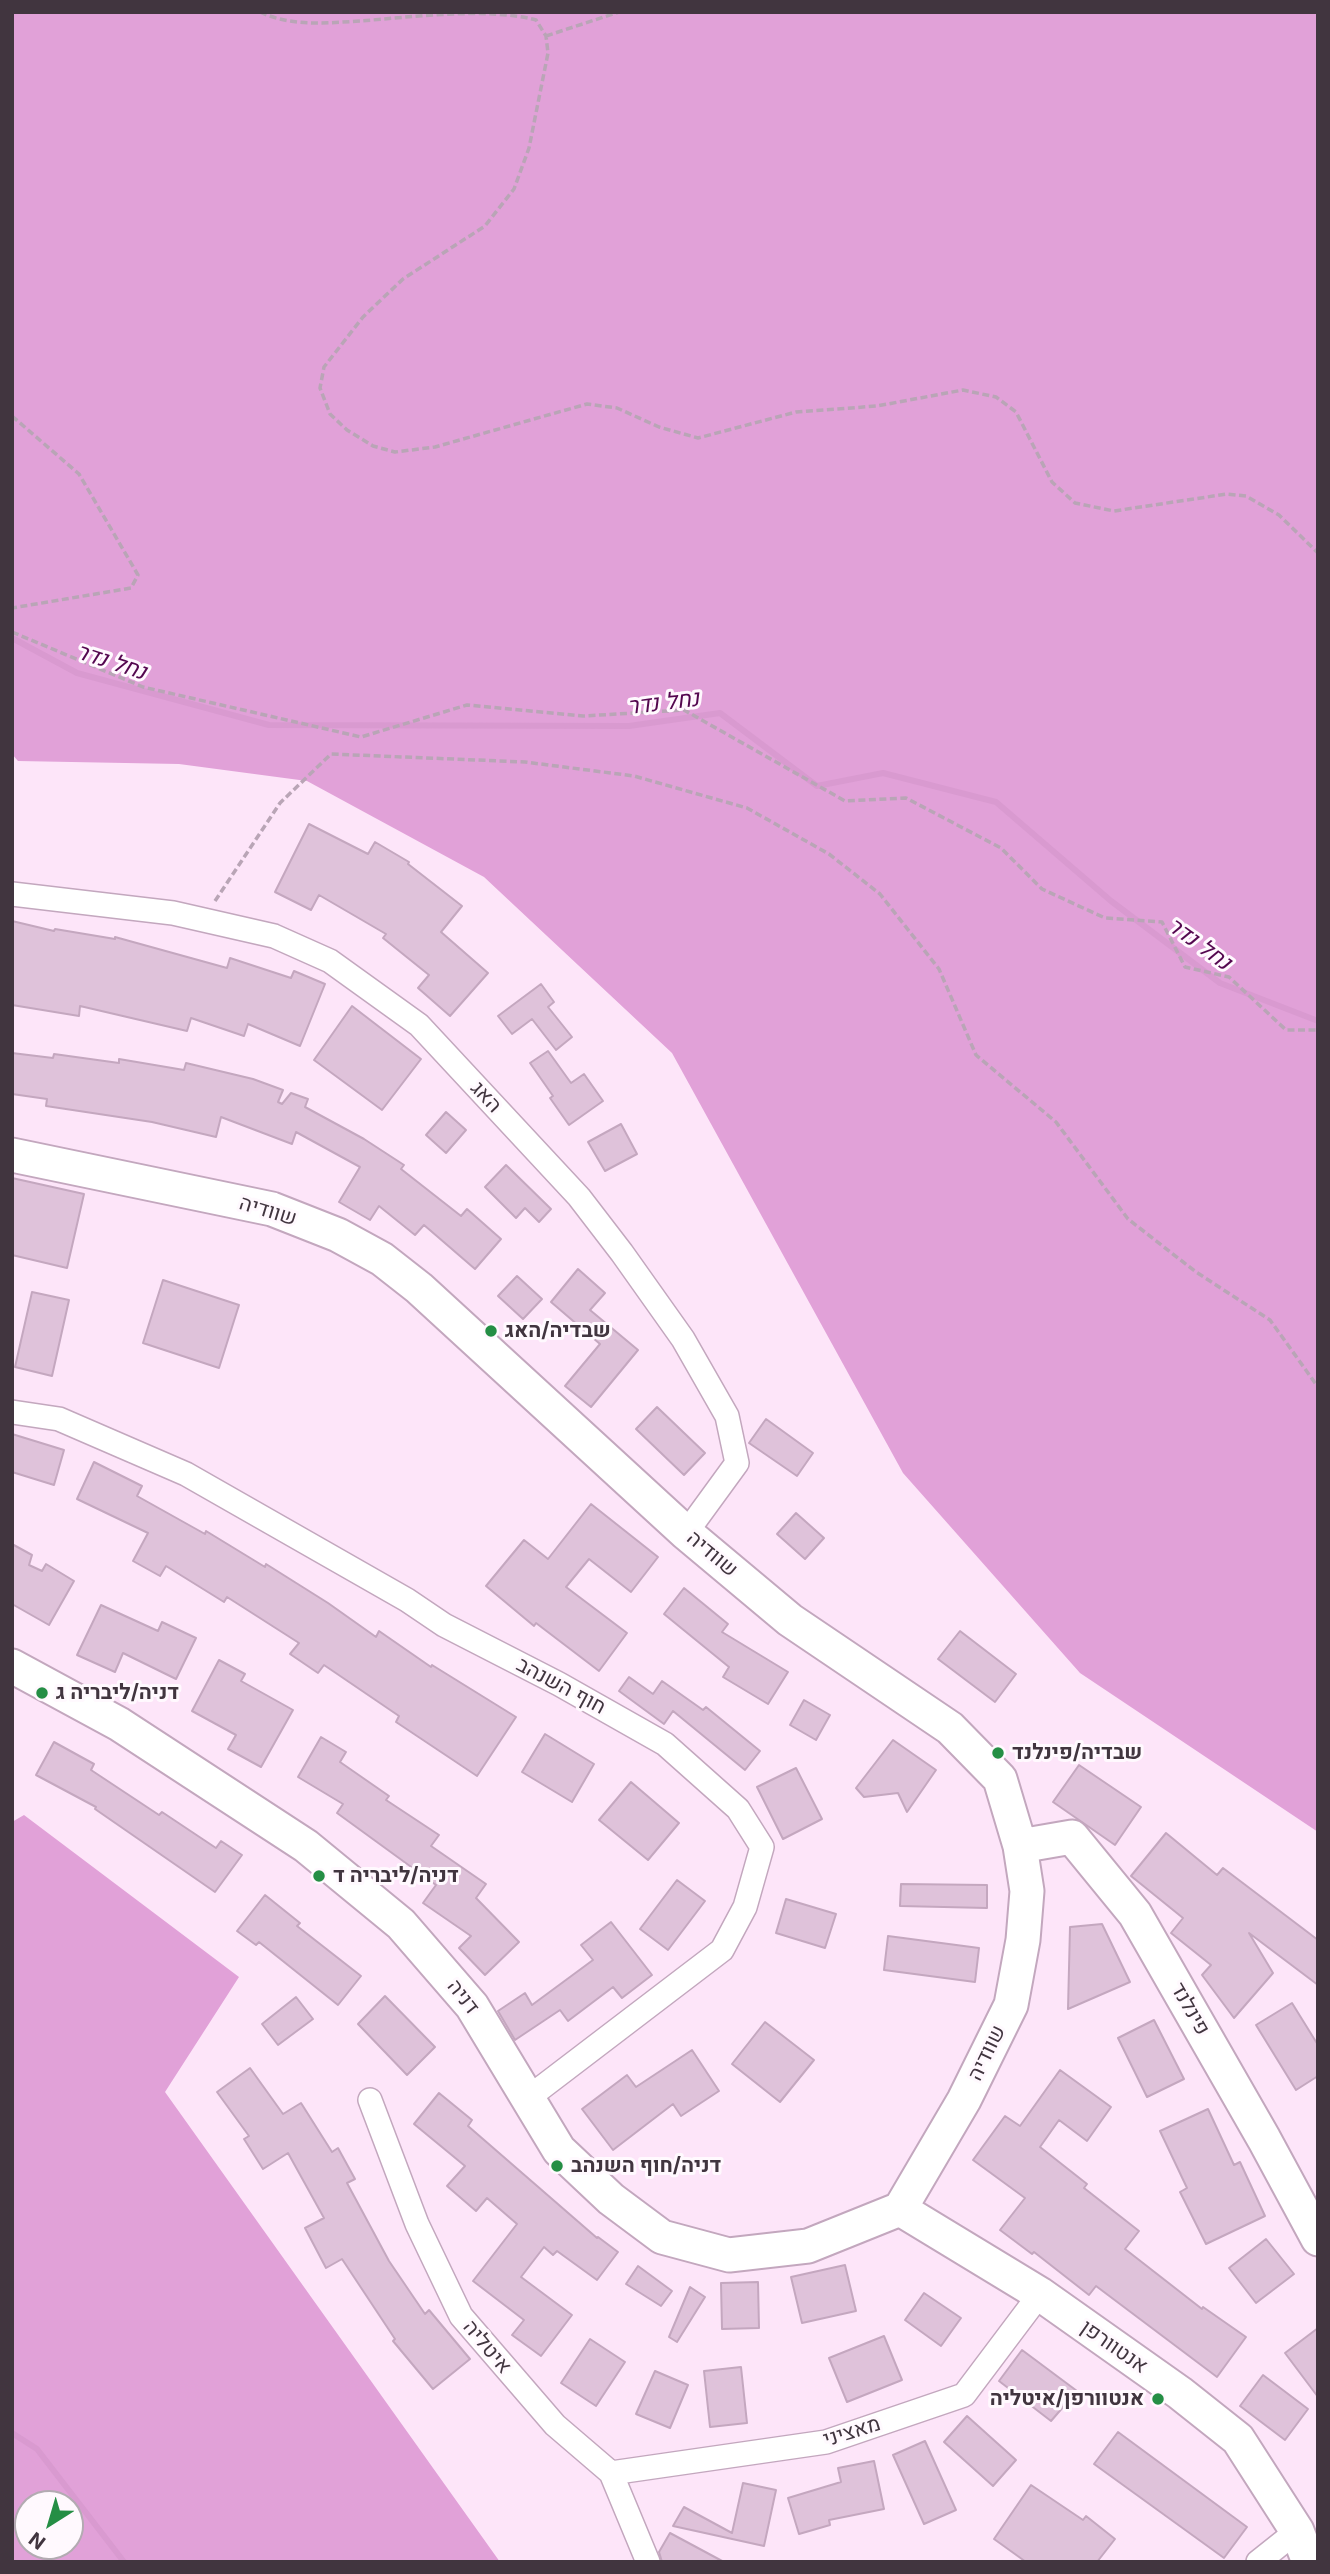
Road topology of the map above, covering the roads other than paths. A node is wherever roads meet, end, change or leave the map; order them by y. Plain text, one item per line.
1 (12, 894) edge
2 (12, 1155) edge
3 (12, 1412) edge
4 (686, 1533) junction
5 (12, 1666) edge
6 (1020, 1846) junction
7 (528, 2098) junction
8 (370, 2100) dead end
9 (900, 2209) junction
10 (1318, 2239) edge
11 (1041, 2294) junction
12 (611, 2473) junction
13 (1297, 2531) junction
14 (648, 2562) edge
15 (1258, 2562) edge
16 (1309, 2562) edge

1 - 4 street, האג
2 - 4 street, שוודיה
3 - 7 street, חוף השנהב
4 - 6 street, שוודיה
5 - 7 street, דניה
6 - 9 street, שוודיה
6 - 10 street, פינלנד
7 - 9 street, דניה
8 - 12 street, איטליה
9 - 11 street, אנטוורפן
11 - 12 street, מאציני
11 - 13 street, אנטוורפן
12 - 14 street, איטליה
13 - 15 street
13 - 16 street, אנטוורפן

